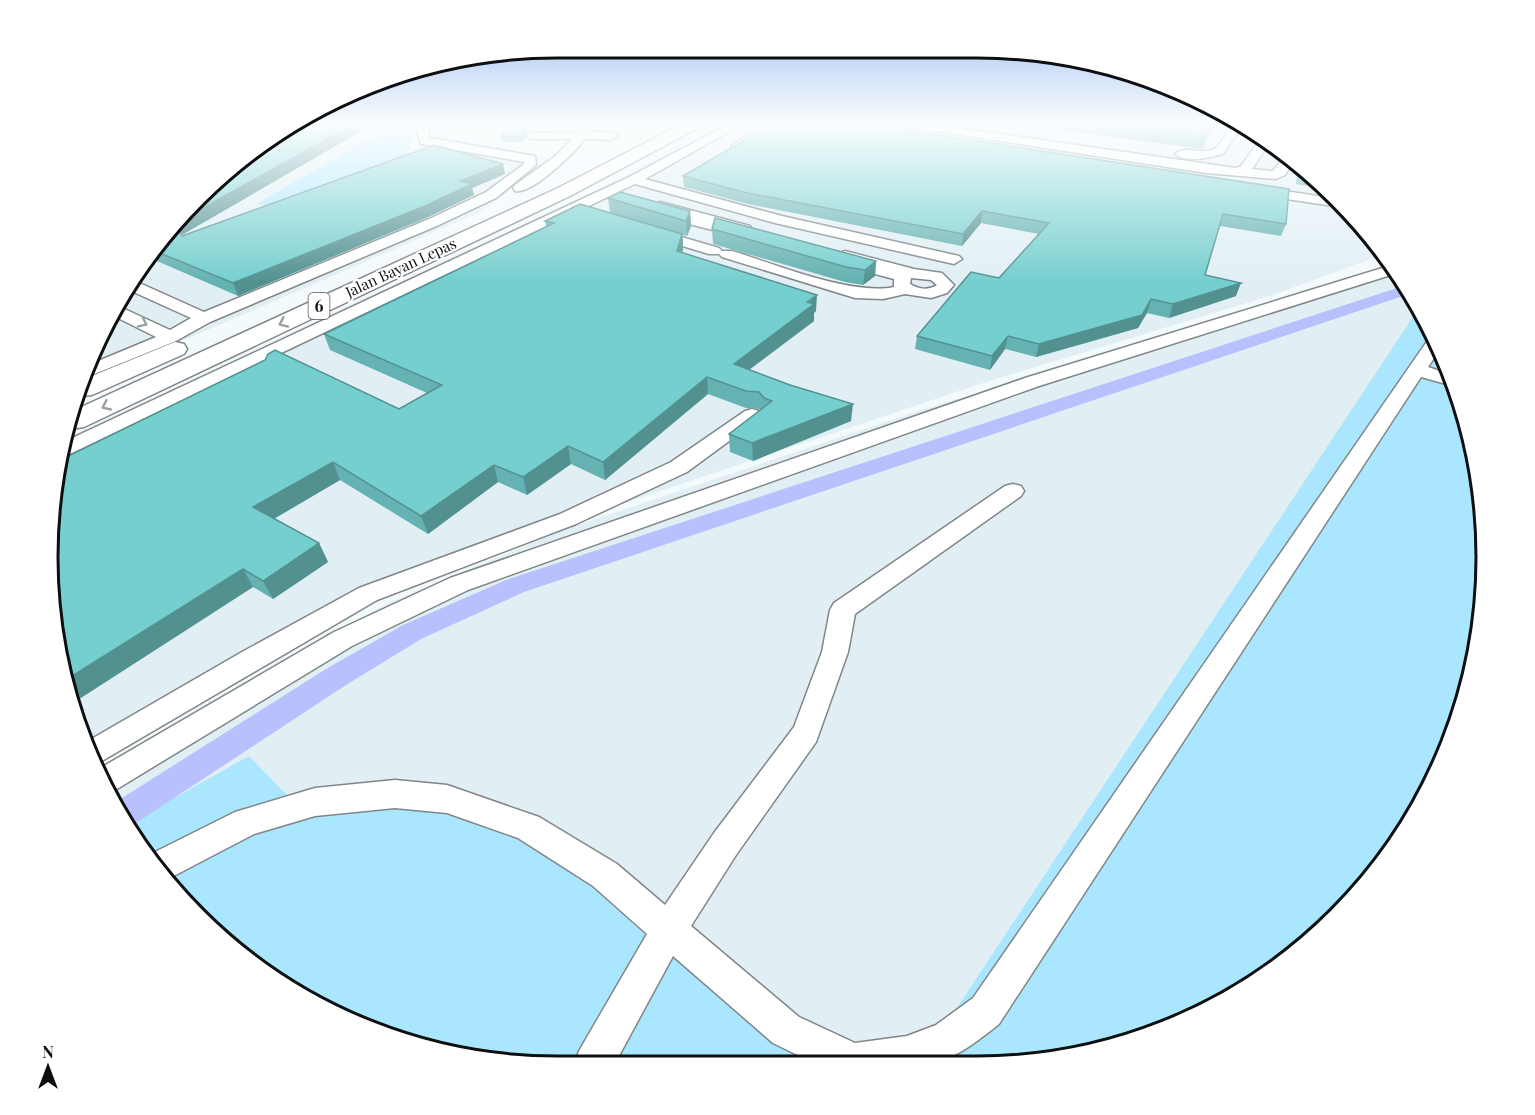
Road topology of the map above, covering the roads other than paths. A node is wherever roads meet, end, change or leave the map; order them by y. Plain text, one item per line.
1 (514, 177) edge
2 (536, 177) edge
3 (558, 177) edge
4 (593, 177) edge
5 (639, 177) edge
6 (687, 177) edge
7 (1190, 177) edge
8 (634, 180) junction
9 (1206, 183) edge
10 (1241, 188) edge
11 (667, 189) junction
12 (604, 194) junction
13 (1326, 201) edge
14 (489, 210) junction
15 (639, 228) edge
16 (755, 234) edge
17 (835, 256) edge
18 (954, 258) dead end
19 (1386, 272) edge
20 (427, 282) junction
21 (138, 288) edge
22 (122, 314) edge
23 (204, 318) junction
24 (170, 337) junction
25 (1431, 349) edge
26 (95, 369) edge
27 (1417, 370) junction
28 (1443, 378) edge
29 (89, 386) edge
30 (752, 415) edge
31 (79, 419) edge
32 (152, 427) edge
33 (71, 446) edge
34 (1013, 491) dead end
35 (97, 751) edge
36 (110, 778) edge
37 (164, 864) edge
38 (670, 928) junction
39 (598, 1056) edge
40 (841, 1056) edge
41 (900, 1056) edge

1 - 23 street
2 - 14 street
3 - 14 highway, Jalan Bayan Lepas / 6
4 -> 31 highway, Jalan Bayan Lepas / 6
5 - 8 street
6 - 11 street
7 - 9 street
8 - 11 street
8 - 12 street
10 - 13 street
11 - 18 street
12 - 16 street
12 - 20 street
14 - 29 highway, Jalan Bayan Lepas / 6
15 - 17 street
19 - 36 street
20 - 32 street
20 - 33 street
21 - 23 street
22 -> 24 street
23 - 24 street
24 - 26 street
25 - 27 street
27 - 28 street
27 - 41 street
30 - 35 street
34 - 38 street
37 - 38 street
38 - 39 street
38 - 40 street

